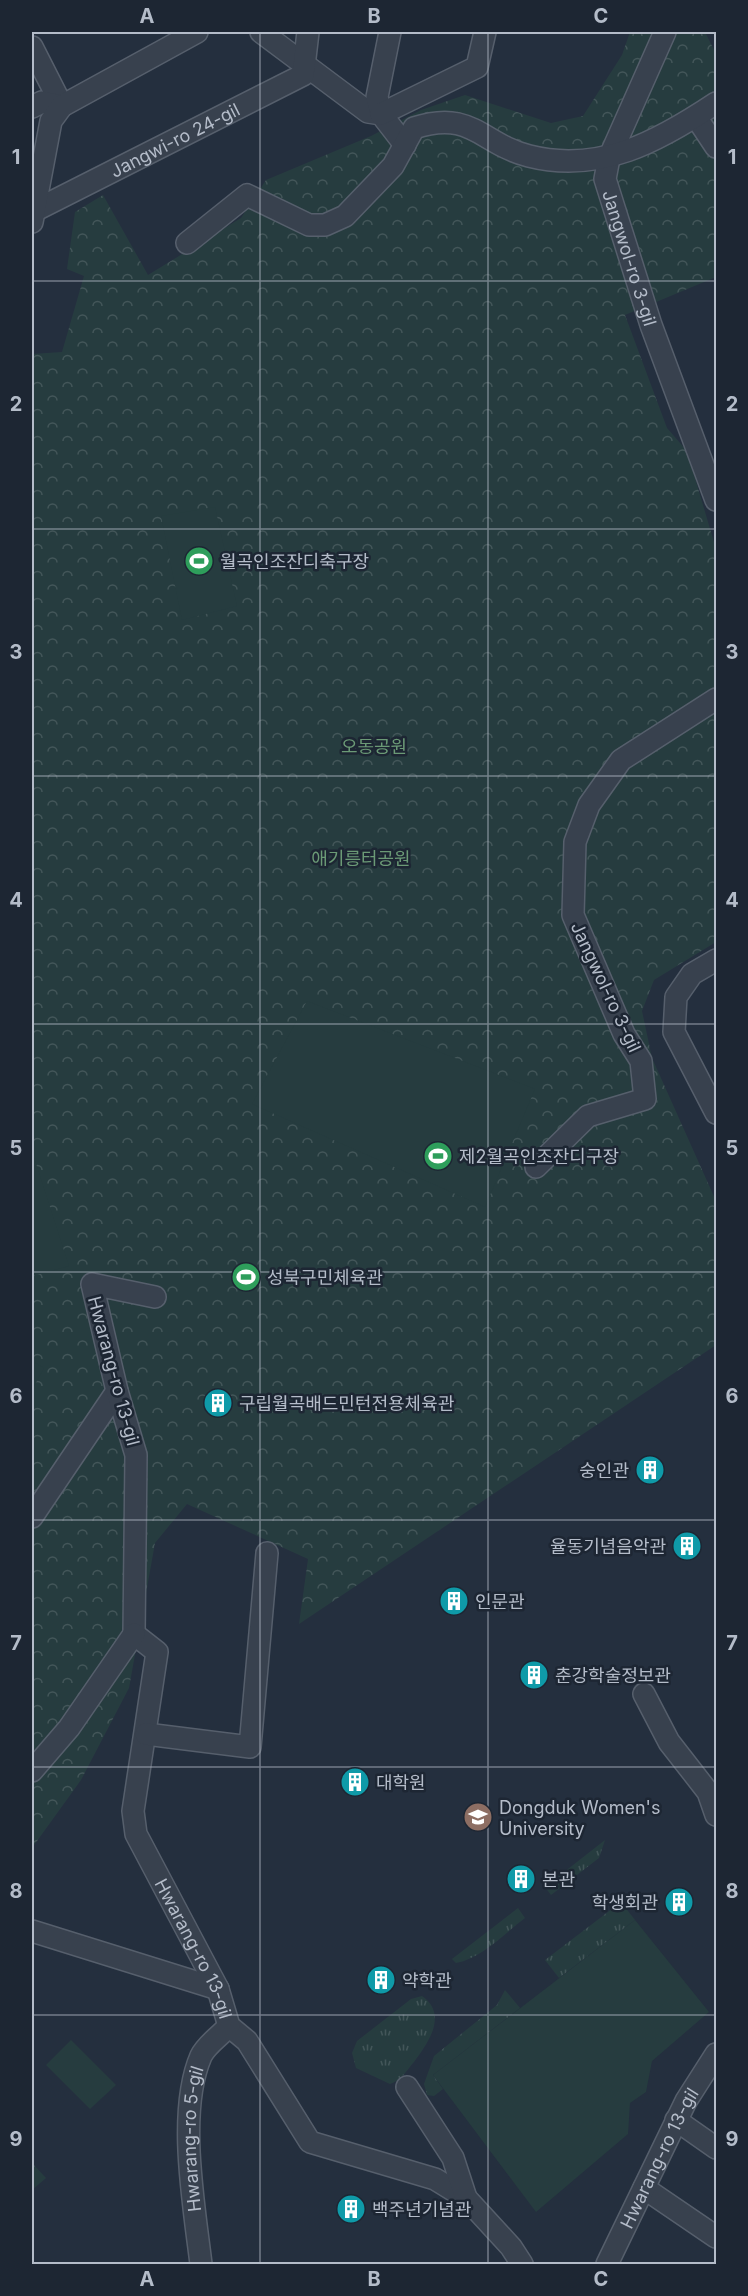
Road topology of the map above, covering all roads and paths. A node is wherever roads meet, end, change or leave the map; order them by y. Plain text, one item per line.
1 (197, 32) edge
2 (261, 32) edge
3 (308, 32) edge
4 (390, 32) edge
5 (485, 32) edge
6 (665, 32) edge
7 (32, 47) edge
8 (303, 61) junction
9 (717, 103) edge
10 (62, 106) junction
11 (32, 107) edge
12 (381, 114) junction
13 (696, 117) junction
14 (405, 145) junction
15 (717, 147) edge
16 (609, 158) junction
17 (33, 217) edge
18 (187, 243) dead end
19 (717, 500) edge
20 (717, 699) edge
21 (717, 960) edge
22 (717, 1113) edge
23 (536, 1167) dead end
24 (155, 1297) dead end
25 (117, 1391) junction
26 (32, 1517) edge
27 (267, 1553) dead end
28 (134, 1634) junction
29 (644, 1694) dead end
30 (146, 1734) junction
31 (32, 1772) edge
32 (712, 1788) edge
33 (717, 1815) edge
34 (32, 1931) edge
35 (218, 1989) junction
36 (229, 2026) junction
37 (717, 2054) edge
38 (406, 2087) dead end
39 (676, 2120) junction
40 (717, 2148) edge
41 (453, 2158) junction
42 (435, 2179) junction
43 (644, 2188) junction
44 (466, 2198) junction
45 (717, 2237) edge
46 (201, 2265) edge
47 (522, 2265) edge
48 (607, 2265) edge

1 - 10 street
2 - 8 street
3 - 8 street
4 - 12 street
5 - 12 street
6 - 16 street
7 - 10 street
8 - 12 street
8 - 17 street, Jangwi-ro 24-gil
9 - 13 street
10 - 11 street
10 - 17 street
12 - 14 street
13 - 15 street
13 - 16 street
14 - 16 street
14 - 18 street
16 - 19 street, Jangwol-ro 3-gil
20 - 23 street, Jangwol-ro 3-gil
21 - 22 street
24 - 25 street, Hwarang-ro 13-gil
25 - 26 street
25 - 28 street, Hwarang-ro 13-gil
27 - 30 street
28 - 30 street, Hwarang-ro 13-gil
28 - 31 street
29 - 32 street
30 - 35 street, Hwarang-ro 13-gil
32 - 33 street
34 - 35 street
35 - 36 street, Hwarang-ro 13-gil
36 - 42 street, Hwarang-ro 13-gil
36 - 46 street, Hwarang-ro 5-gil
37 - 39 street, Hwarang-ro 13-gil
38 - 41 street
39 - 40 street
39 - 43 street, Hwarang-ro 13-gil
41 - 42 street
41 - 44 street
42 - 44 street, Hwarang-ro 13-gil
43 - 45 street
43 - 48 street, Hwarang-ro 13-gil
44 - 47 street, Hwarang-ro 13-gil

